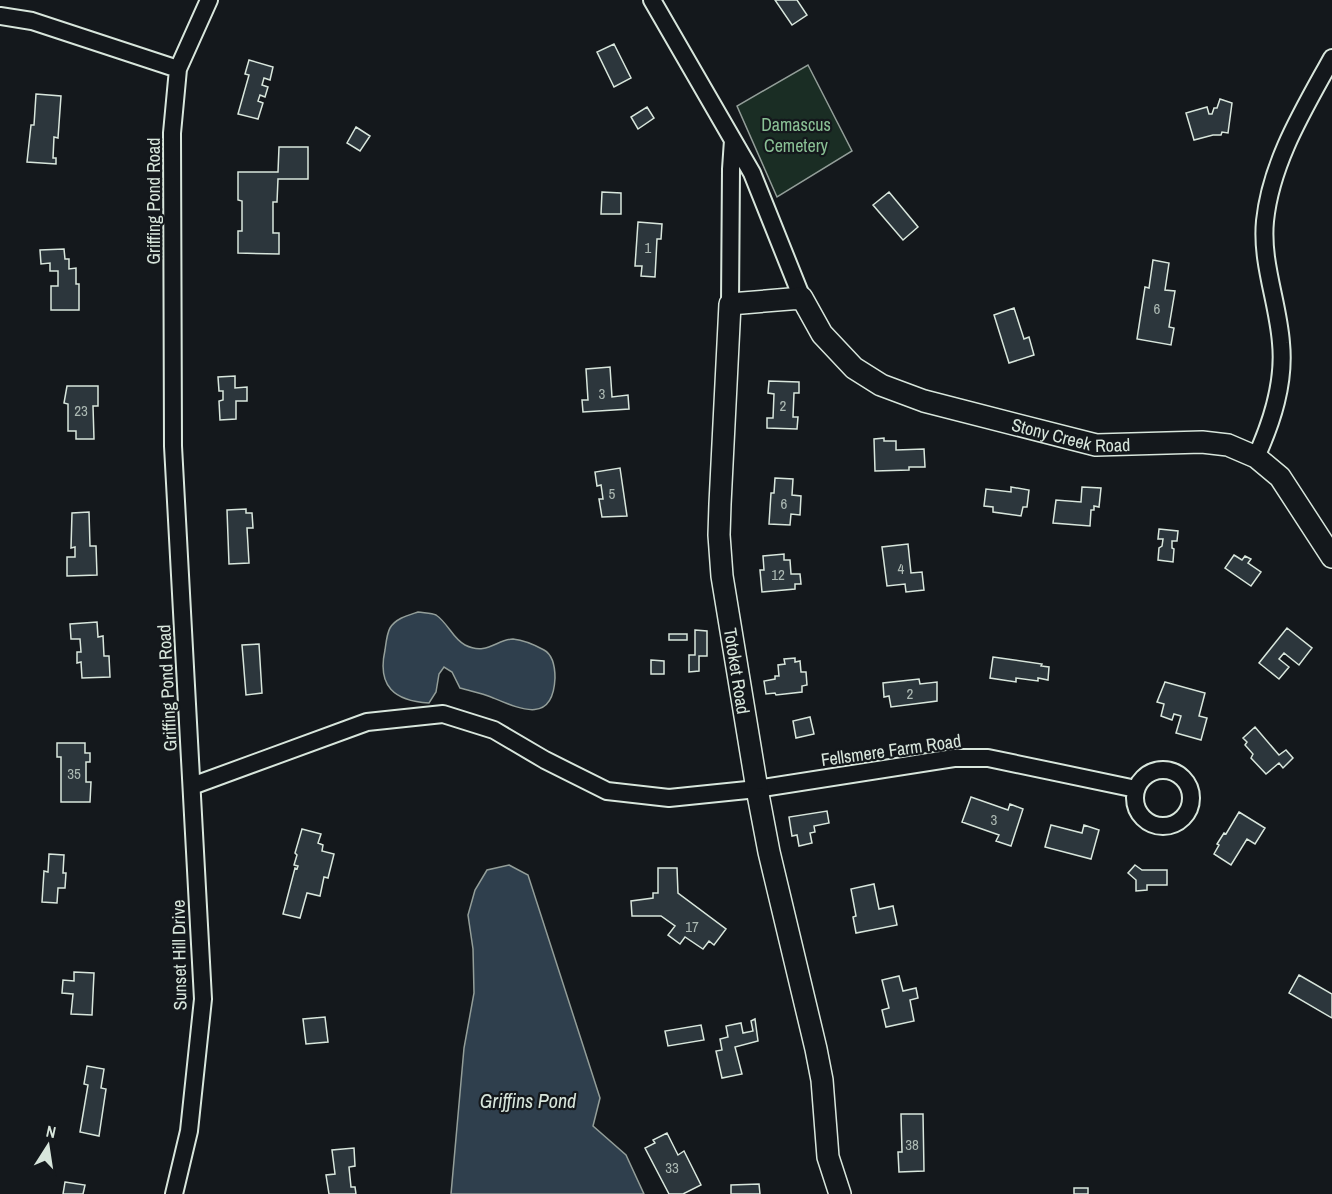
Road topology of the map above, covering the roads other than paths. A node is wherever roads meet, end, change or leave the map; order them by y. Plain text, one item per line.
1 (209, 0) edge
2 (652, 0) edge
3 (0, 16) edge
4 (1332, 58) edge
5 (178, 69) junction
6 (734, 139) junction
7 (802, 298) junction
8 (730, 304) junction
9 (1256, 457) junction
10 (1332, 557) edge
11 (192, 786) junction
12 (757, 789) junction
13 (1136, 789) dead end
14 (174, 1194) edge
15 (840, 1194) edge

1 - 5 street, Griffing Pond Road
2 - 6 street, Stony Creek Road
3 - 5 street
4 - 9 street
5 - 11 street, Griffing Pond Road
6 - 7 street, Stony Creek Road
6 - 8 street, Totoket Road
7 - 8 main road
7 - 9 main road, Stony Creek Road
8 - 12 main road, Totoket Road
9 - 10 main road, Stony Creek Road
11 - 12 street
11 - 14 street, Sunset Hill Drive
12 - 13 street, Fellsmere Farm Road
12 - 15 main road, Totoket Road

